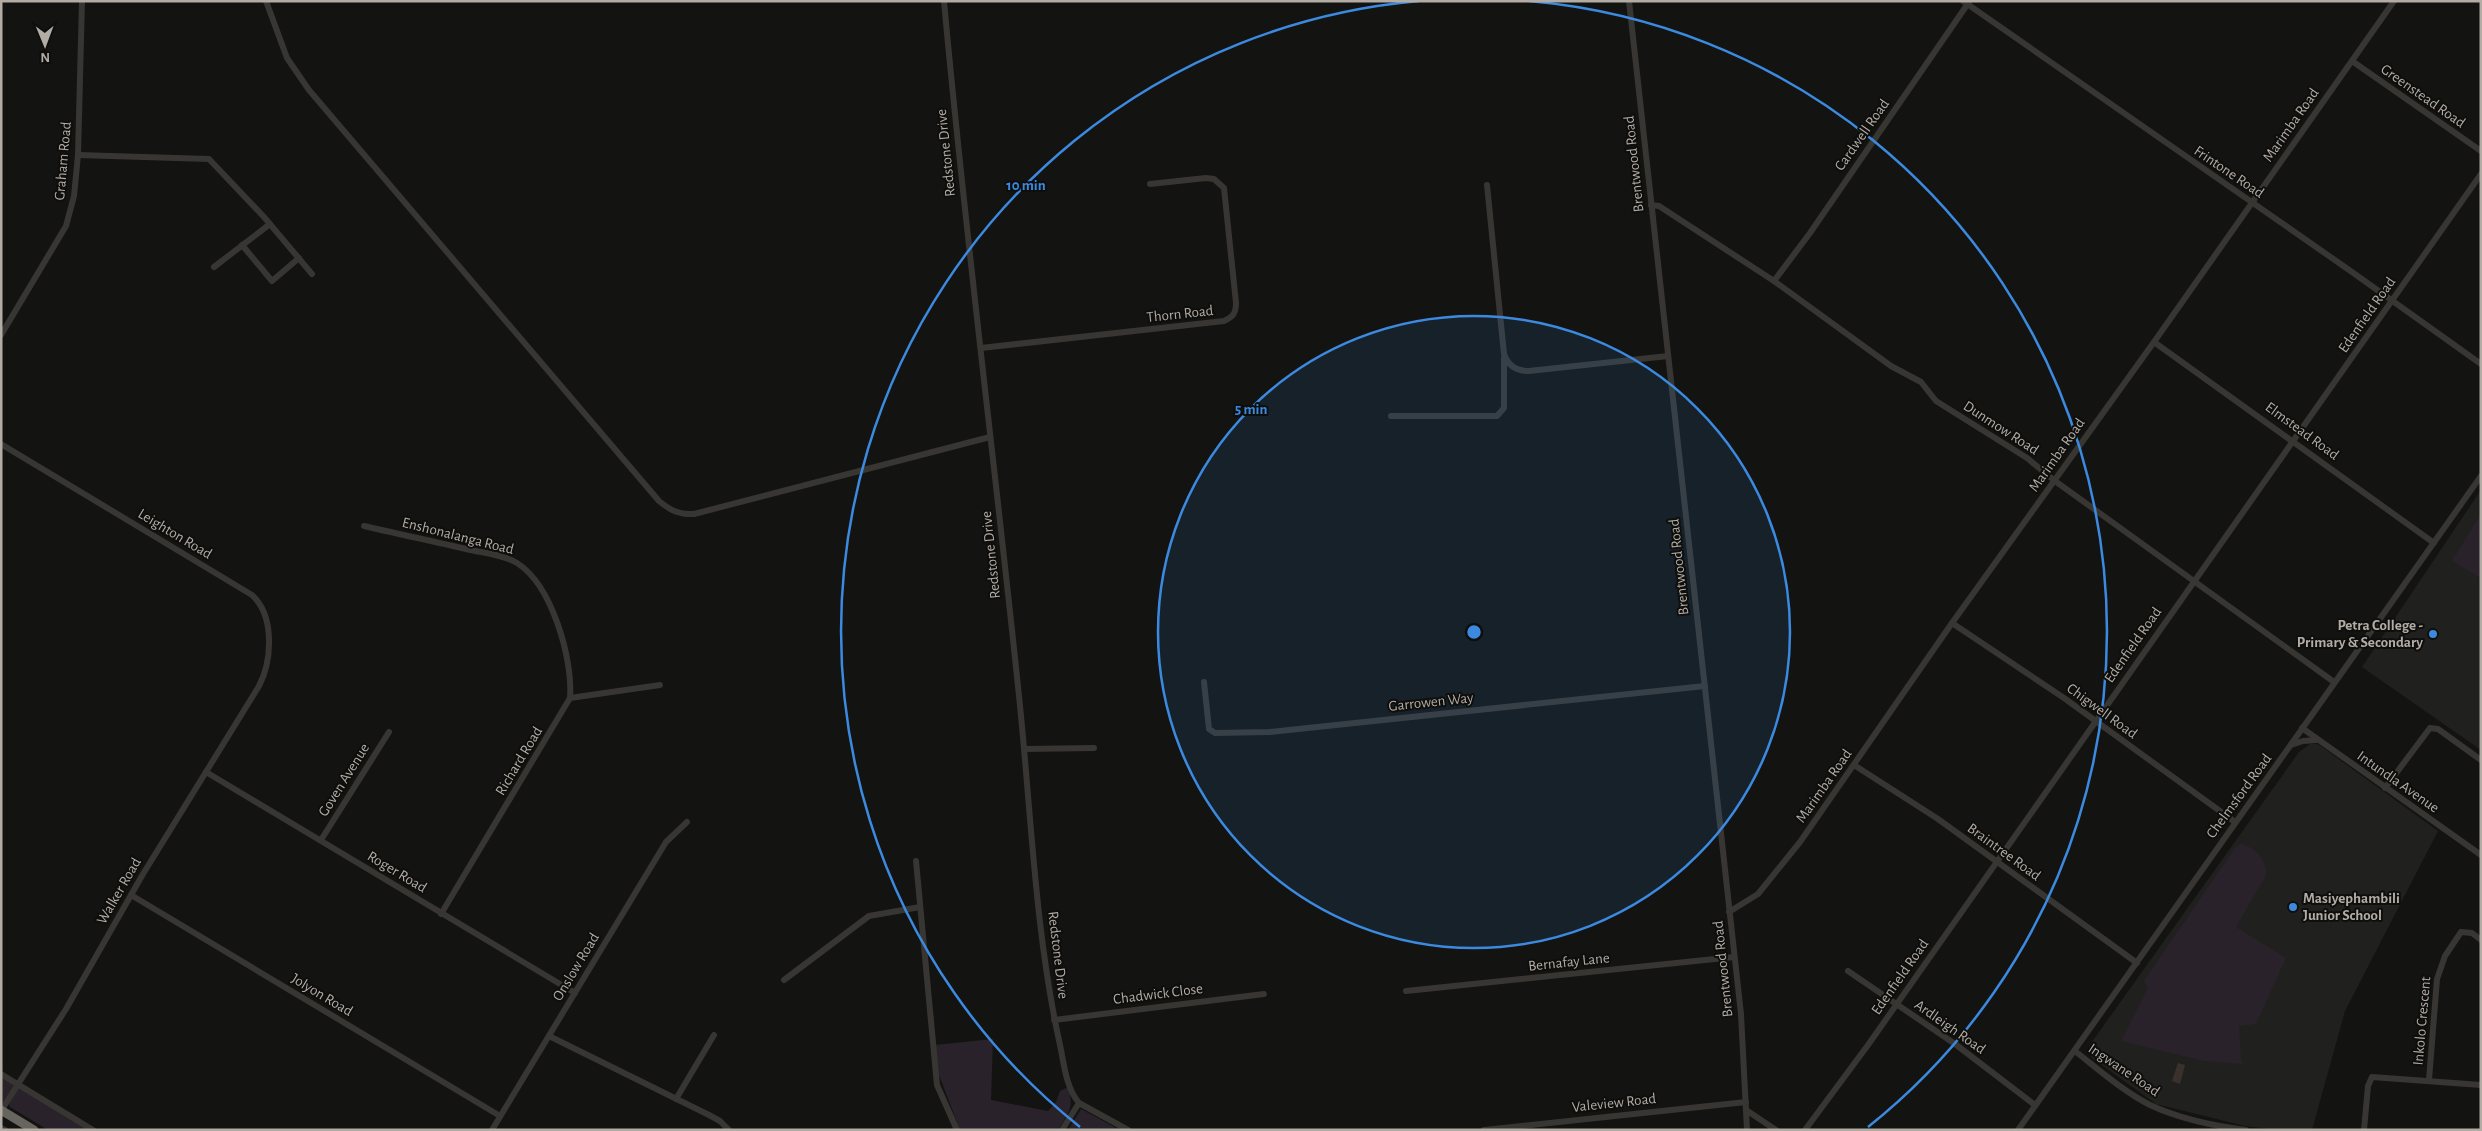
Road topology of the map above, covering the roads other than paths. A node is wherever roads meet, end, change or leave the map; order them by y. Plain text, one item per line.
1 (82, 1) edge
2 (266, 1) edge
3 (944, 1) edge
4 (1629, 1) edge
5 (2394, 1) edge
6 (1967, 2) edge
7 (2352, 61) junction
8 (2481, 151) edge
9 (78, 155) junction
10 (2481, 174) edge
11 (1150, 184) dead end
12 (1486, 185) dead end
13 (2252, 203) junction
14 (1651, 205) junction
15 (270, 224) junction
16 (242, 246) junction
17 (299, 258) junction
18 (214, 267) dead end
19 (312, 274) dead end
20 (1774, 281) junction
21 (2393, 300) junction
22 (1, 334) edge
23 (2154, 342) junction
24 (981, 348) junction
25 (1504, 354) junction
26 (1668, 356) junction
27 (2481, 364) edge
28 (1391, 416) dead end
29 (990, 437) junction
30 (2293, 440) junction
31 (1, 444) edge
32 (2481, 476) edge
33 (2055, 481) junction
34 (364, 526) dead end
35 (2434, 542) junction
36 (2193, 581) junction
37 (1952, 623) junction
38 (1204, 682) dead end
39 (2334, 682) junction
40 (660, 685) dead end
41 (259, 686) joint
42 (1704, 686) junction
43 (570, 698) junction
44 (2095, 722) junction
45 (2302, 728) junction
46 (389, 732) dead end
47 (2319, 740) junction
48 (2291, 745) junction
49 (1094, 748) dead end
50 (1024, 749) junction
51 (2481, 760) edge
52 (1854, 765) junction
53 (206, 772) junction
54 (2385, 788) junction
55 (687, 822) dead end
56 (2235, 822) junction
57 (321, 840) junction
58 (2481, 855) edge
59 (916, 861) dead end
60 (1996, 862) junction
61 (131, 895) junction
62 (920, 907) junction
63 (1729, 912) junction
64 (442, 914) junction
65 (2481, 940) edge
66 (1734, 957) junction
67 (2138, 962) junction
68 (1848, 971) dead end
69 (784, 980) dead end
70 (1406, 991) dead end
71 (574, 993) junction
72 (1264, 994) dead end
73 (1896, 1005) junction
74 (1054, 1020) junction
75 (549, 1036) junction
76 (714, 1036) dead end
77 (2075, 1052) junction
78 (1, 1074) edge
79 (2429, 1080) junction
80 (18, 1084) junction
81 (2481, 1085) edge
82 (676, 1099) junction
83 (1746, 1102) junction
84 (1079, 1103) junction
85 (2035, 1105) junction
86 (1, 1110) edge
87 (1746, 1110) junction
88 (500, 1116) junction
89 (1, 1128) edge
90 (5, 1130) edge
91 (34, 1130) edge
92 (93, 1130) edge
93 (492, 1130) edge
94 (729, 1130) edge
95 (956, 1130) edge
96 (1062, 1130) edge
97 (1128, 1130) edge
98 (1484, 1130) edge
99 (1748, 1130) edge
100 (1776, 1130) edge
101 (1805, 1130) edge
102 (2018, 1130) edge
103 (2246, 1130) edge
104 (2364, 1130) edge

1 - 9 street, Graham Road
2 - 29 street
3 - 24 street, Redstone Drive
4 - 14 street, Brentwood Road
5 - 7 street, Marimba Road
6 - 13 street, Frintone Road
6 - 20 street, Cardwell Road
7 - 8 street, Greenstead Road
7 - 13 street, Marimba Road
9 - 15 street
9 - 22 street, Graham Road
10 - 21 street, Edenfield Road
11 - 24 street, Thorn Road
12 - 25 street
13 - 21 street, Frintone Road
13 - 23 street, Marimba Road
14 - 20 street, Dunmow Road
14 - 26 street, Brentwood Road
15 - 16 street
15 - 17 street
16 - 17 street
16 - 18 street
17 - 19 street
20 - 33 street, Dunmow Road
21 - 27 street, Frintone Road
21 - 30 street, Edenfield Road
23 - 30 street, Elmstead Road
23 - 33 street, Marimba Road
24 - 29 street, Redstone Drive
25 - 26 street
25 - 28 street
26 - 42 street, Brentwood Road
29 - 50 street, Redstone Drive
30 - 35 street, Elmstead Road
30 - 36 street, Edenfield Road
31 - 41 street, Leighton Road
32 - 35 street, Chelmsford Road
33 - 36 street, Dunmow Road
33 - 37 street, Marimba Road
34 - 43 street, Enshonalanga Road
35 - 39 street, Chelmsford Road
36 - 39 street, Dunmow Road
36 - 44 street, Edenfield Road
37 - 44 street, Chigwell Road
37 - 52 street, Marimba Road
38 - 42 street, Garrowen Way
39 - 45 street, Chelmsford Road
40 - 43 street
41 - 53 street, Walker Road
42 - 63 street, Brentwood Road
43 - 64 street, Richard Road
44 - 56 street, Chigwell Road
44 - 60 street, Edenfield Road
45 - 47 street, Intundla Avenue
45 - 48 street, Chelmsford Road
46 - 57 street, Goven Avenue
47 - 48 street
47 - 54 street, Intundla Avenue
48 - 56 street, Chelmsford Road
49 - 50 street
50 - 74 street, Redstone Drive
51 - 54 street
52 - 60 street, Braintree Road
52 - 63 street, Marimba Road
53 - 57 street, Roger Road
53 - 61 street, Walker Road
54 - 58 street, Intundla Avenue
55 - 71 street, Onslow Road
56 - 67 street, Chelmsford Road
57 - 64 street, Roger Road
59 - 62 street
60 - 67 street, Braintree Road
60 - 73 street, Edenfield Road
61 - 80 street, Walker Road
61 - 88 street, Jolyon Road
62 - 69 street
62 - 95 street
63 - 66 street, Brentwood Road
64 - 71 street, Roger Road
65 - 79 street, Inkolo Crescent
66 - 70 street, Bernafay Lane
66 - 83 street, Brentwood Road
67 - 77 street, Chelmsford Road
68 - 73 street, Ardleigh Road
71 - 75 street, Onslow Road
72 - 74 street, Chadwick Close
73 - 85 street, Ardleigh Road
73 - 101 street, Edenfield Road
74 - 84 street, Redstone Drive
75 - 82 street
75 - 88 street, Onslow Road
76 - 82 street
77 - 85 street, Chelmsford Road
77 - 103 street, Ingwane Road
78 - 80 street
79 - 81 street
79 - 104 street
80 - 86 street, Walker Road
80 - 92 street
82 - 94 street
83 - 87 street, Brentwood Road
83 - 98 street, Valeview Road
84 - 96 street
84 - 97 street
85 - 102 street, Chelmsford Road
86 - 91 highway
87 - 99 street, Brentwood Road
87 - 100 street
88 - 93 street, Onslow Road
89 - 90 street

